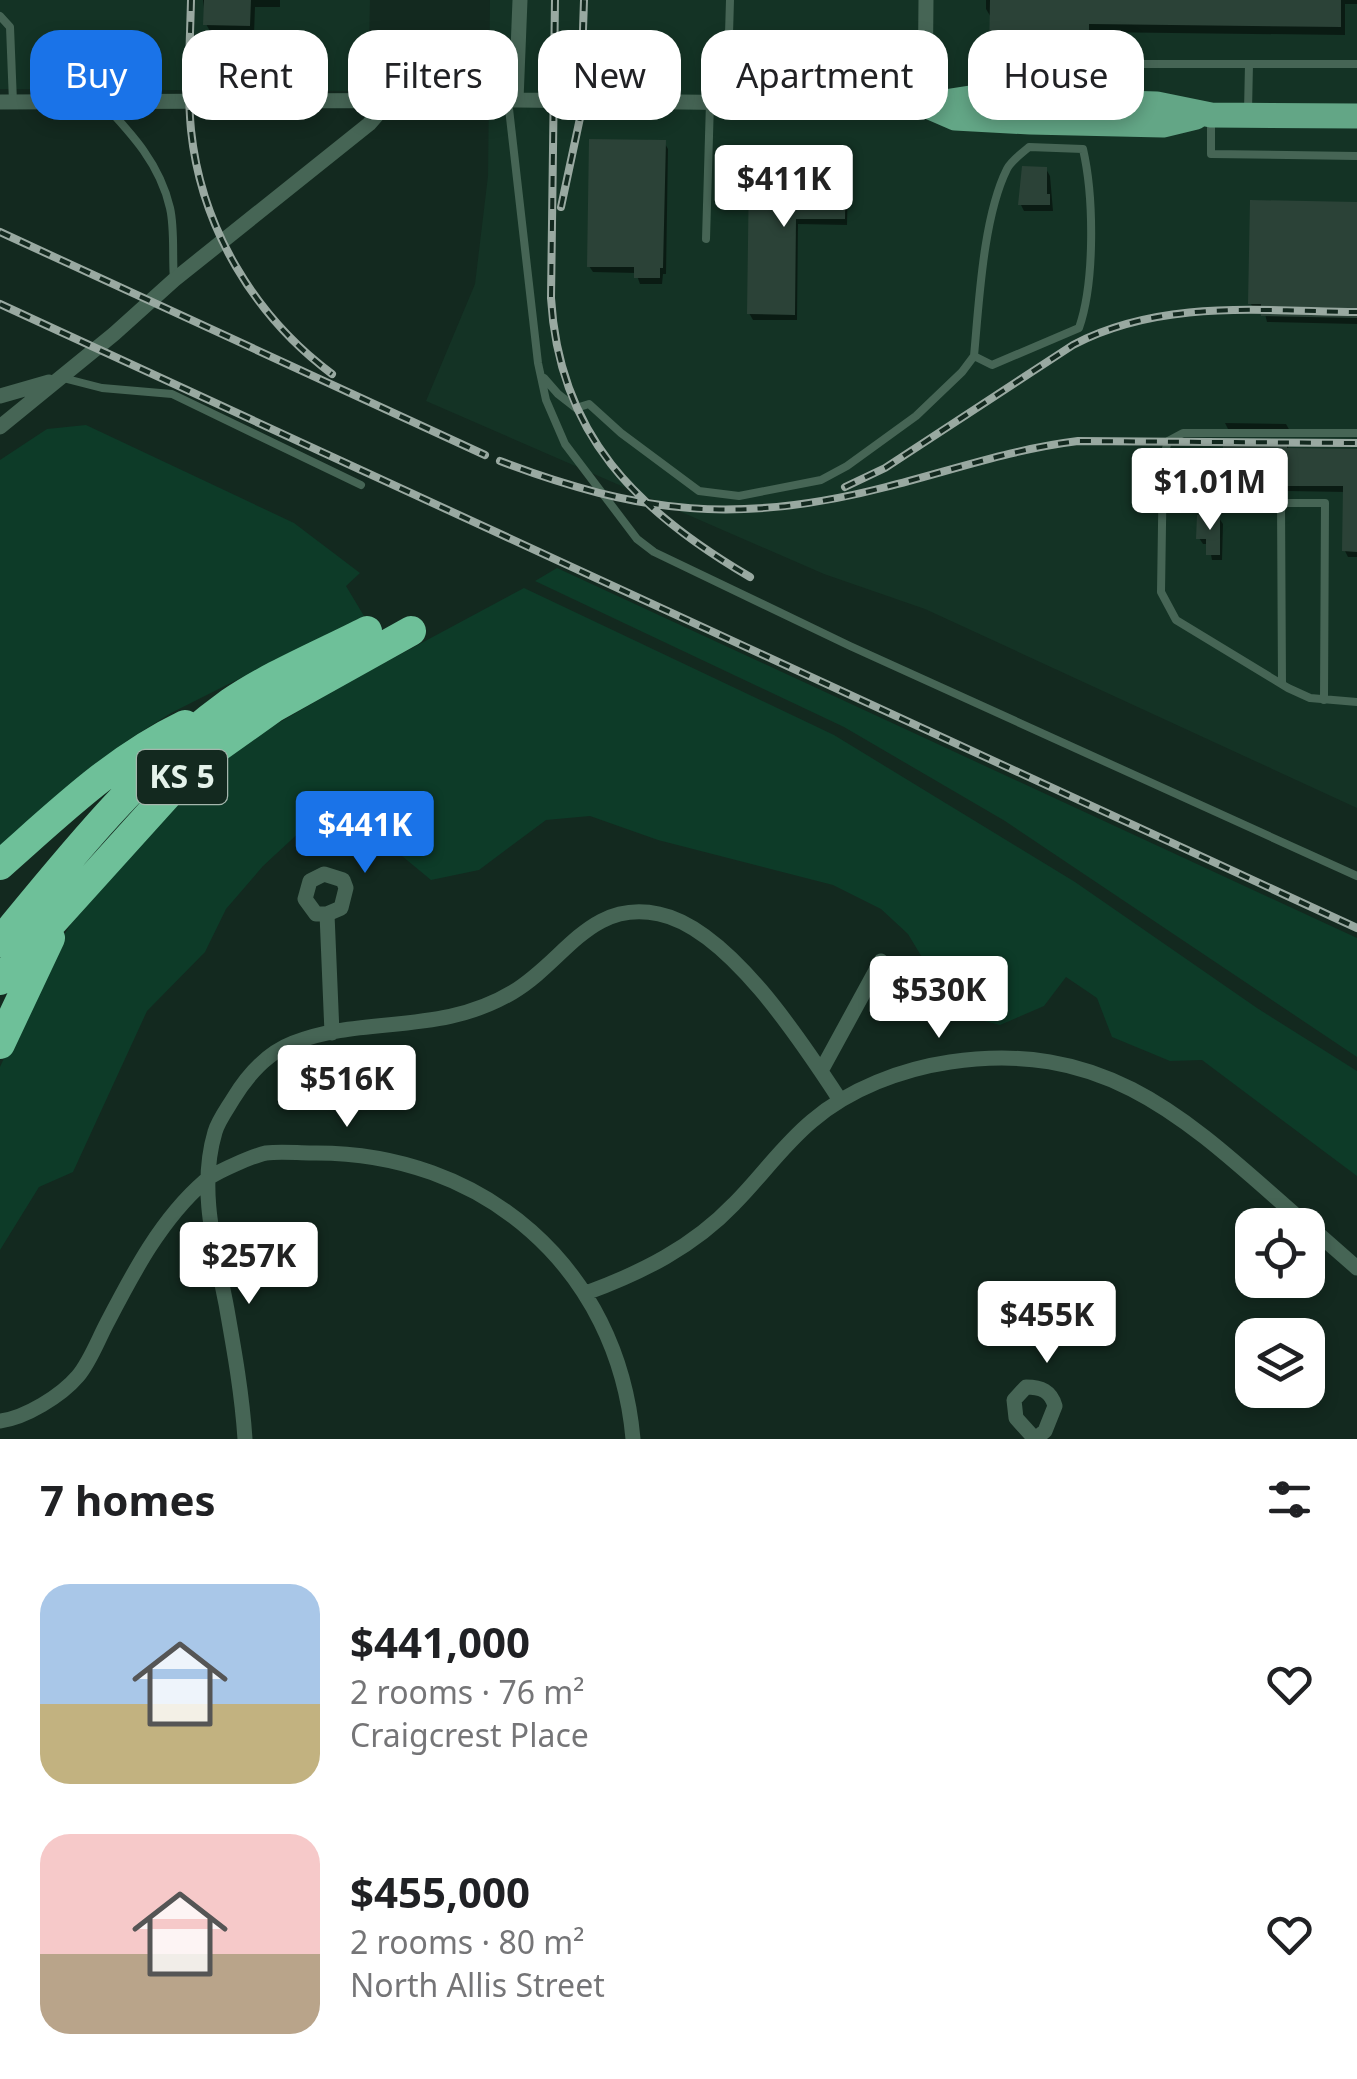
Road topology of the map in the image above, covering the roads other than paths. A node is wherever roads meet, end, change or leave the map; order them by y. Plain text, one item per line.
1 (520, 0) edge
2 (730, 0) edge
3 (926, 0) edge
4 (0, 16) edge
5 (518, 30) edge
6 (727, 30) edge
7 (926, 30) edge
8 (1144, 64) edge
9 (1249, 64) junction
10 (1357, 64) edge
11 (348, 100) edge
12 (518, 100) edge
13 (6, 102) edge
14 (162, 102) edge
15 (701, 102) edge
16 (1144, 104) edge
17 (948, 115) edge
18 (1208, 115) junction
19 (1248, 115) junction
20 (1357, 116) edge
21 (118, 120) edge
22 (372, 120) edge
23 (514, 120) edge
24 (717, 120) edge
25 (1357, 156) edge
26 (706, 239) dead end
27 (174, 280) junction
28 (974, 356) junction
29 (540, 373) junction
30 (62, 378) junction
31 (0, 396) edge
32 (0, 427) edge
33 (1357, 433) edge
34 (361, 484) dead end
35 (1282, 684) junction
36 (1324, 700) junction
37 (233, 702) junction
38 (1357, 702) edge
39 (0, 865) edge
40 (1357, 876) edge
41 (72, 896) junction
42 (327, 914) dead end
43 (0, 942) edge
44 (881, 961) dead end
45 (0, 980) edge
46 (332, 1034) junction
47 (0, 1044) edge
48 (822, 1071) junction
49 (840, 1100) junction
50 (206, 1178) junction
51 (1288, 1208) edge
52 (1325, 1240) edge
53 (1357, 1268) edge
54 (586, 1293) junction
55 (0, 1420) edge
56 (245, 1439) edge
57 (633, 1439) edge

1 - 5 street
2 - 6 lane
3 - 7 street
4 - 13 lane
8 - 9 lane
9 - 10 lane
9 - 19 lane
11 - 14 street
12 - 15 street
16 - 18 main road
17 - 18 main road
18 - 19 main road
18 - 25 lane
19 - 20 main road
21 - 27 lane
22 - 27 street
23 - 29 lane
24 - 26 lane
27 - 30 street
28 - 28 lane
28 - 29 lane
29 - 40 lane
30 - 31 street
30 - 32 street
30 - 34 lane
33 - 35 lane
35 - 36 lane
35 - 36 lane
36 - 38 lane
37 - 39 highway
37 - 41 highway, KS 5
37 - 43 highway, KS 5
41 - 45 highway, KS 5
41 - 47 highway
42 - 46 street
44 - 48 street
46 - 48 street
46 - 50 street
48 - 49 street
49 - 51 street
49 - 54 street
50 - 54 street
50 - 55 street
50 - 56 street
52 - 53 street
54 - 57 street

